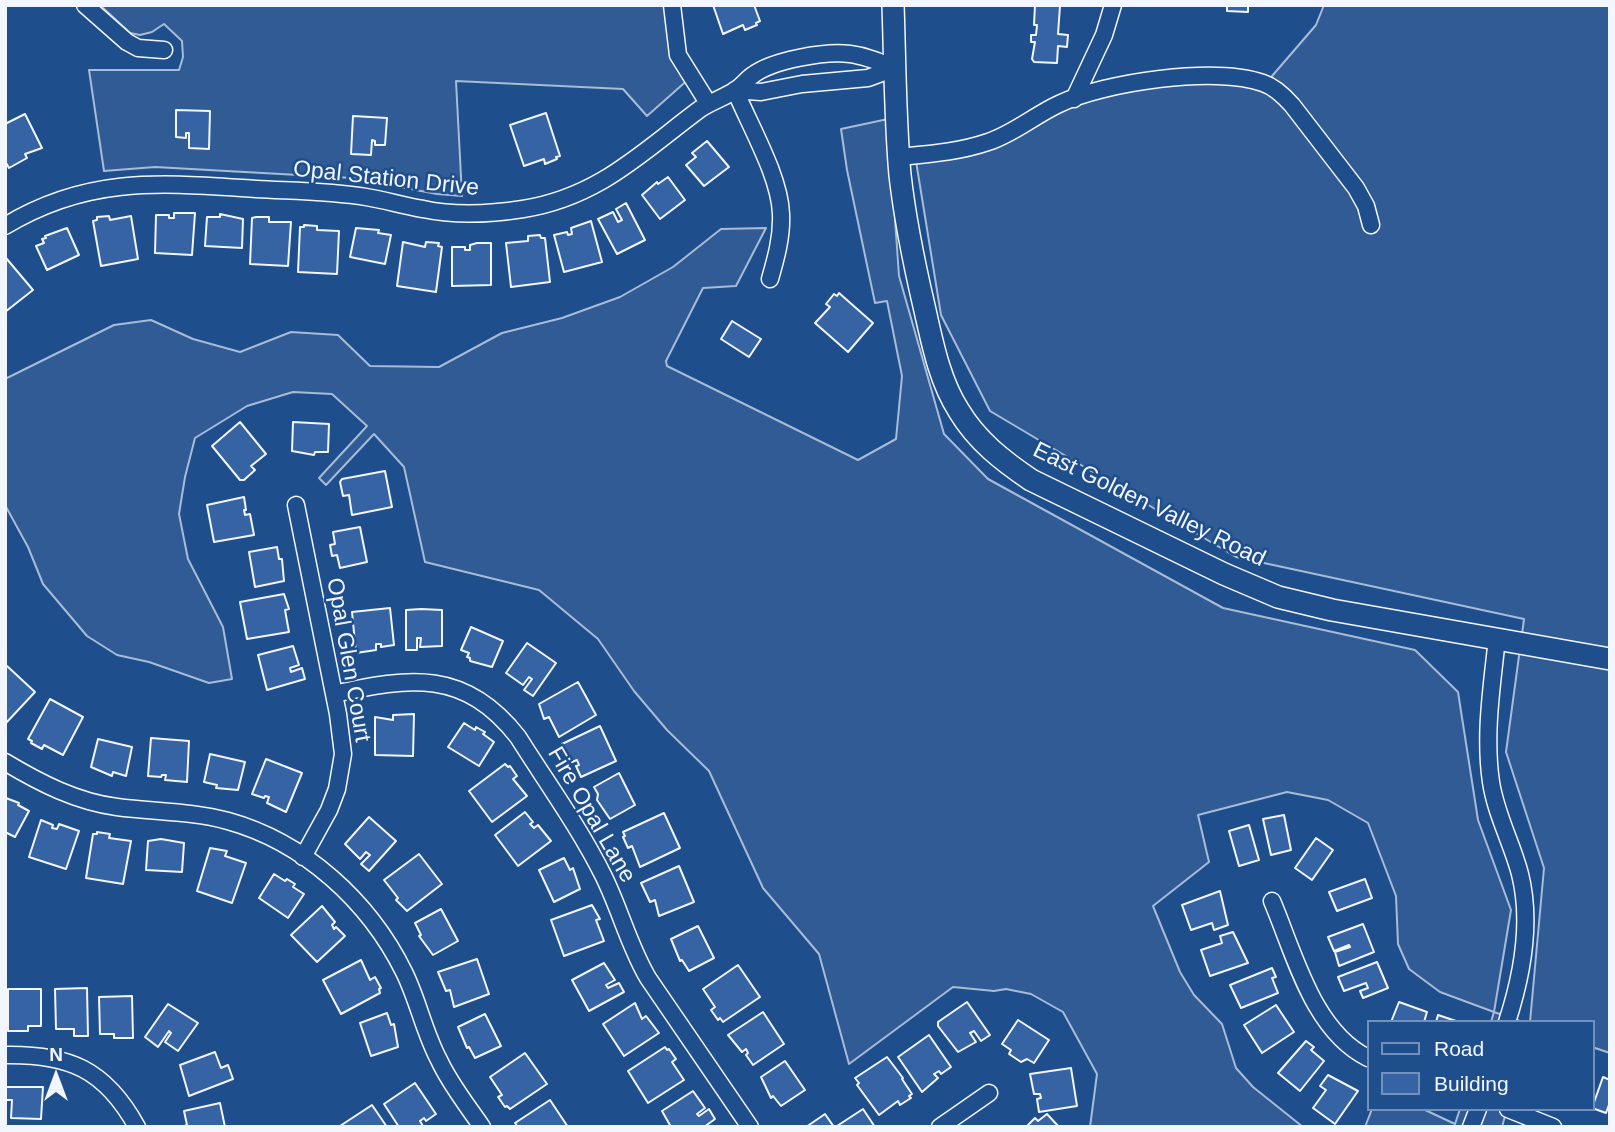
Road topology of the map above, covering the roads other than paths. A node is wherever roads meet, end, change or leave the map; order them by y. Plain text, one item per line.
1 (85, 5) edge
2 (672, 5) edge
3 (893, 5) edge
4 (1114, 5) edge
5 (164, 50) dead end
6 (895, 68) junction
7 (735, 90) junction
8 (1074, 99) junction
9 (708, 103) junction
10 (899, 157) junction
11 (1371, 225) dead end
12 (5, 226) edge
13 (770, 279) dead end
14 (296, 505) dead end
15 (1497, 638) junction
16 (1610, 659) edge
17 (334, 694) junction
18 (5, 762) edge
19 (303, 857) junction
20 (1272, 901) dead end
21 (1508, 1020) edge
22 (5, 1055) edge
23 (1366, 1057) edge
24 (989, 1093) dead end
25 (1513, 1111) edge
26 (479, 1126) edge
27 (137, 1127) edge
28 (750, 1127) edge
29 (940, 1127) edge
30 (1553, 1127) edge

1 - 5 street
2 - 9 street
3 - 6 main road, East Golden Valley Road
4 - 8 street
6 - 7 street, Opal Station Drive
6 - 7 street, Opal Station Drive
6 - 10 main road, East Golden Valley Road
7 - 9 street, Opal Station Drive
7 - 13 street
8 - 10 street
8 - 11 street
9 - 12 street, Opal Station Drive
10 - 15 main road, East Golden Valley Road
14 - 17 street, Opal Glen Court
15 - 16 main road, East Golden Valley Road
15 - 21 street
17 - 19 street, Opal Glen Court
17 - 28 street, Fire Opal Lane
18 - 19 street
19 - 26 street
20 - 23 street
22 - 27 street
24 - 29 street
25 - 30 street

